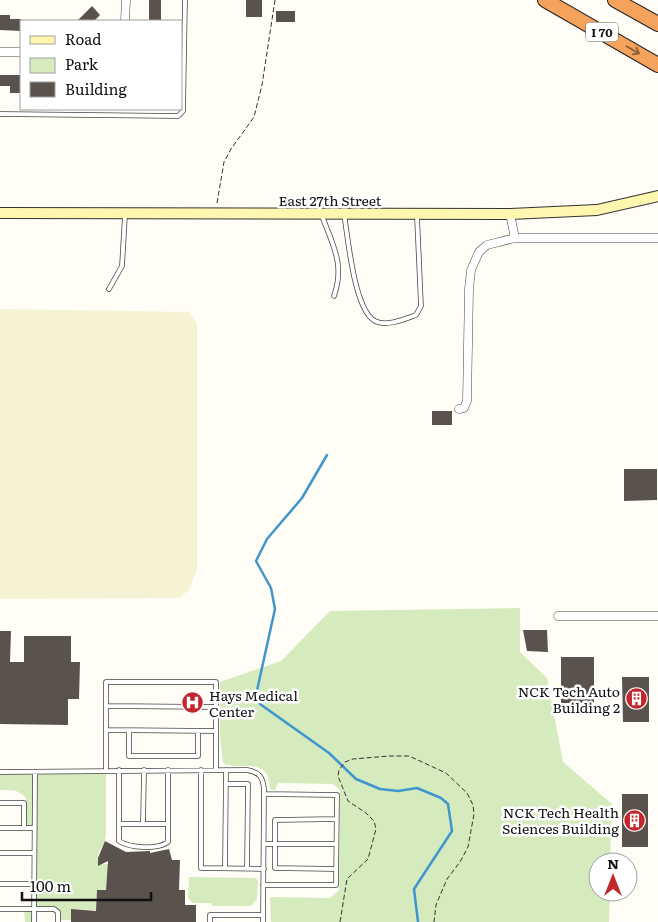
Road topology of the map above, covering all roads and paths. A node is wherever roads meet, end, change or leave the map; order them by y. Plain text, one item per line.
1 (126, 0) edge
2 (185, 0) edge
3 (275, 0) edge
4 (546, 0) edge
5 (615, 0) edge
6 (125, 20) edge
7 (658, 24) edge
8 (0, 52) edge
9 (20, 52) edge
10 (658, 64) edge
11 (0, 114) edge
12 (658, 196) edge
13 (0, 213) edge
14 (125, 213) junction
15 (215, 213) junction
16 (322, 214) junction
17 (344, 214) junction
18 (417, 214) junction
19 (510, 214) junction
20 (515, 238) junction
21 (658, 238) edge
22 (109, 289) dead end
23 (334, 296) dead end
24 (459, 409) dead end
25 (558, 616) dead end
26 (658, 616) edge
27 (106, 706) junction
28 (216, 707) junction
29 (106, 730) junction
30 (129, 731) junction
31 (198, 731) junction
32 (216, 731) junction
33 (106, 770) junction
34 (119, 770) junction
35 (144, 770) junction
36 (168, 770) junction
37 (202, 770) junction
38 (216, 770) junction
39 (226, 770) junction
40 (0, 772) edge
41 (35, 772) junction
42 (226, 784) junction
43 (264, 794) junction
44 (0, 803) edge
45 (336, 819) junction
46 (119, 824) junction
47 (143, 824) junction
48 (168, 824) junction
49 (0, 828) edge
50 (24, 828) junction
51 (35, 828) junction
52 (264, 844) junction
53 (275, 844) junction
54 (336, 844) junction
55 (0, 853) edge
56 (34, 853) junction
57 (225, 868) junction
58 (247, 868) junction
59 (264, 869) junction
60 (336, 869) junction
61 (0, 884) edge
62 (34, 884) junction
63 (263, 885) junction
64 (0, 909) edge
65 (34, 909) junction
66 (263, 915) junction
67 (34, 922) edge
68 (58, 922) edge
69 (210, 922) edge
70 (263, 922) edge
71 (340, 922) edge
72 (434, 922) edge

1 - 6 street
2 - 11 lane
3 - 15 path
4 -> 10 highway, I 70
5 - 7 highway, I 70
8 - 9 street
12 - 19 main road, East 27th Street
13 - 14 main road, East 27th Street
14 - 15 main road, East 27th Street
14 - 22 lane
15 - 16 main road, East 27th Street
16 - 17 main road, East 27th Street
16 - 23 lane
17 - 18 main road, East 27th Street
17 - 18 lane
18 - 19 main road, East 27th Street
19 - 20 street
20 - 21 street
20 - 24 street
25 - 26 street
27 - 28 lane
27 - 28 lane
27 - 29 lane
28 - 32 lane
29 - 30 lane
29 - 33 lane
30 - 31 lane
30 - 31 lane
31 - 32 lane
32 - 38 lane
33 - 34 lane
33 - 41 lane
34 - 35 lane
34 - 46 lane
35 - 36 lane
35 - 47 lane
36 - 37 lane
36 - 48 lane
37 - 38 lane
37 - 57 lane
38 - 39 lane
39 - 42 lane
39 - 43 lane
40 - 41 lane
41 - 51 lane
42 - 57 lane
42 - 58 lane
43 - 45 lane
43 - 52 lane
44 - 50 lane
45 - 53 lane
45 - 54 lane
46 - 47 lane
46 - 48 lane
47 - 48 lane
49 - 50 lane
50 - 51 lane
51 - 56 lane
52 - 53 lane
52 - 59 lane
53 - 54 lane
53 - 60 lane
54 - 60 lane
55 - 56 lane
56 - 62 lane
57 - 58 lane
58 - 59 lane
59 - 63 lane
60 - 63 lane
61 - 62 lane
62 - 65 lane
63 - 66 lane
64 - 65 lane
65 - 67 lane
65 - 68 lane
66 - 69 lane
66 - 70 lane
71 - 72 path

